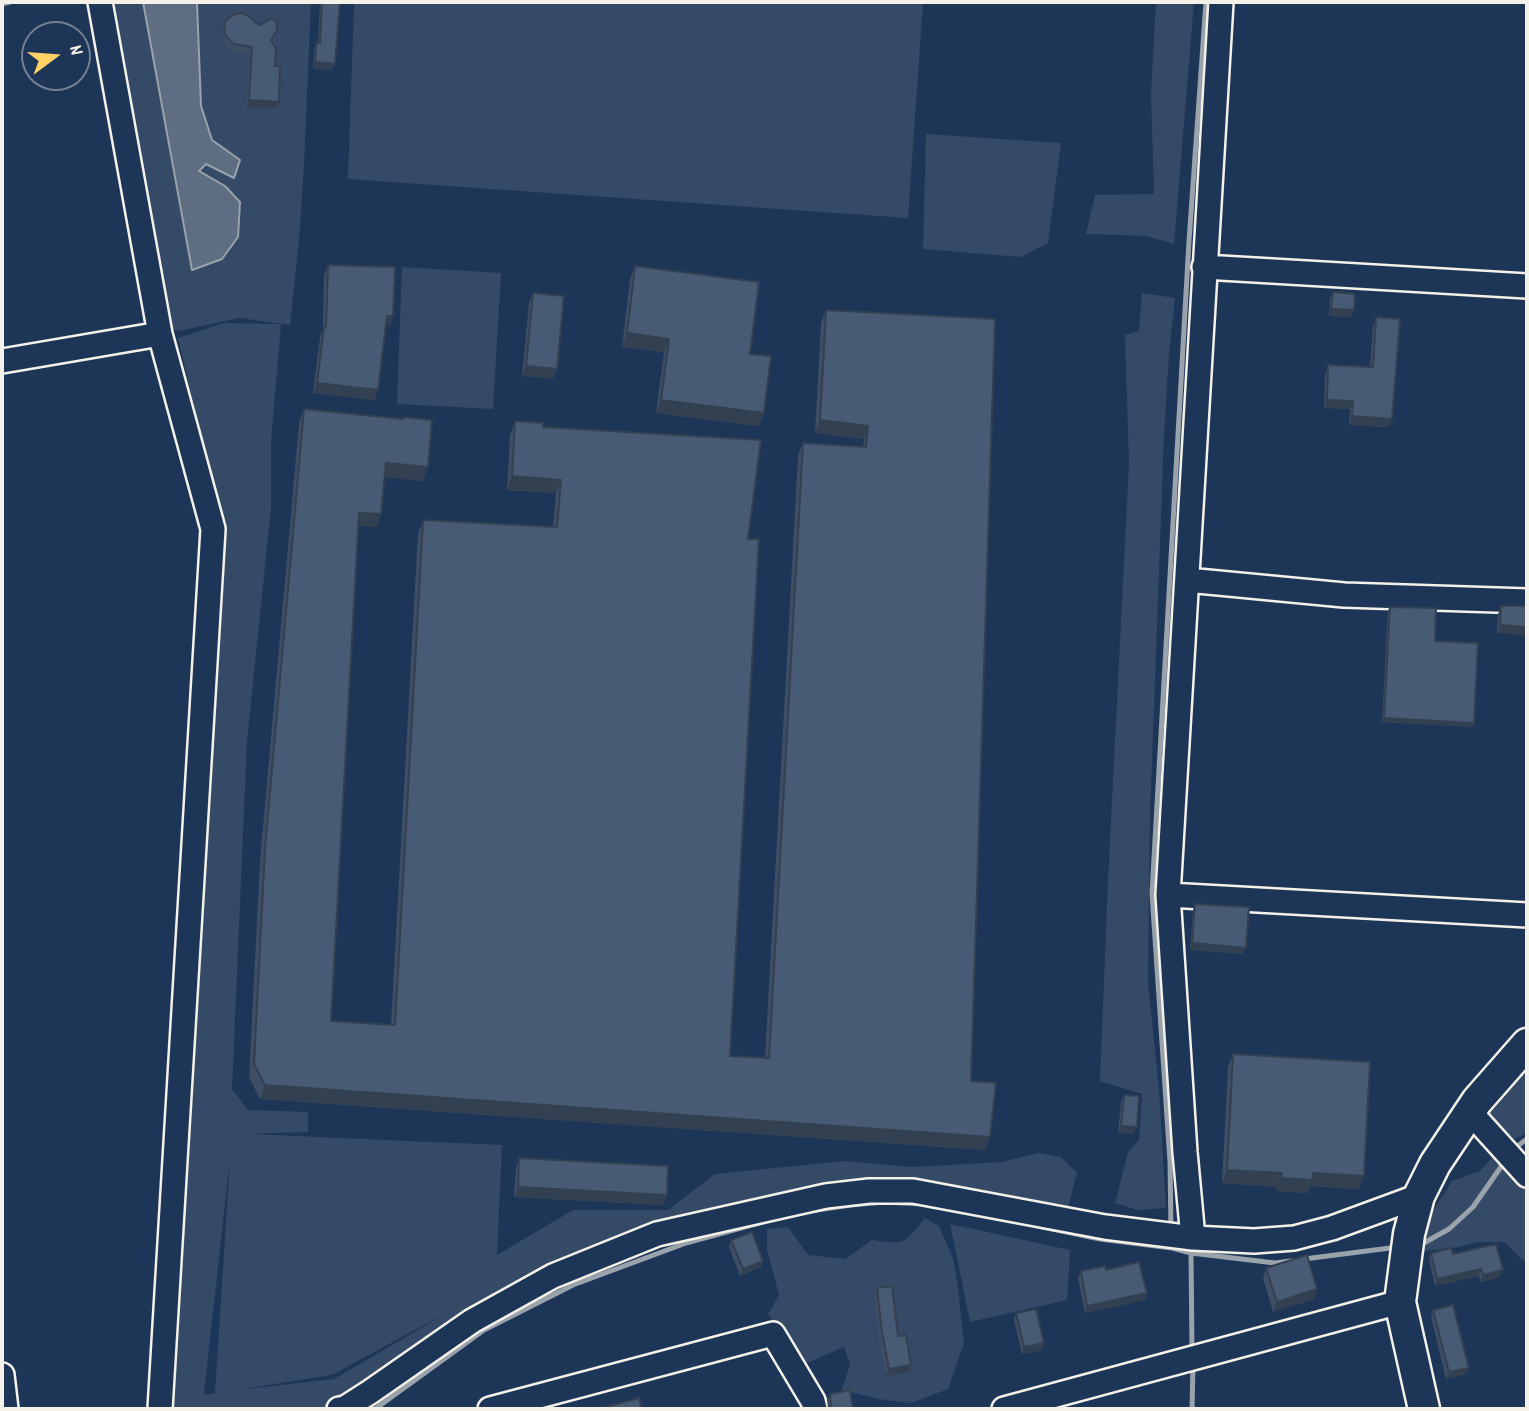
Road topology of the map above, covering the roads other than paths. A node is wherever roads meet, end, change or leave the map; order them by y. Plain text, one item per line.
1 (100, 2) edge
2 (1221, 2) edge
3 (1205, 267) junction
4 (1527, 286) edge
5 (160, 334) junction
6 (2, 362) edge
7 (1187, 580) junction
8 (1527, 601) edge
9 (1168, 895) junction
10 (1527, 915) edge
11 (1527, 1044) edge
12 (1470, 1112) junction
13 (1527, 1175) edge
14 (1419, 1196) junction
15 (1193, 1238) junction
16 (1401, 1302) junction
17 (2, 1375) edge
18 (6, 1409) edge
19 (160, 1409) edge
20 (339, 1409) edge
21 (490, 1409) edge
22 (815, 1409) edge
23 (1004, 1409) edge
24 (1424, 1409) edge

1 - 5 street
2 - 3 street
3 - 4 street
3 - 7 street
5 - 6 street
5 - 19 street
7 - 8 street
7 - 9 street
9 - 10 street
9 - 15 street
11 - 12 main road
12 - 13 street
12 - 14 main road
14 - 15 street
14 - 16 main road
15 - 20 street
16 - 23 street
16 - 24 main road
17 - 18 street
21 - 22 street

